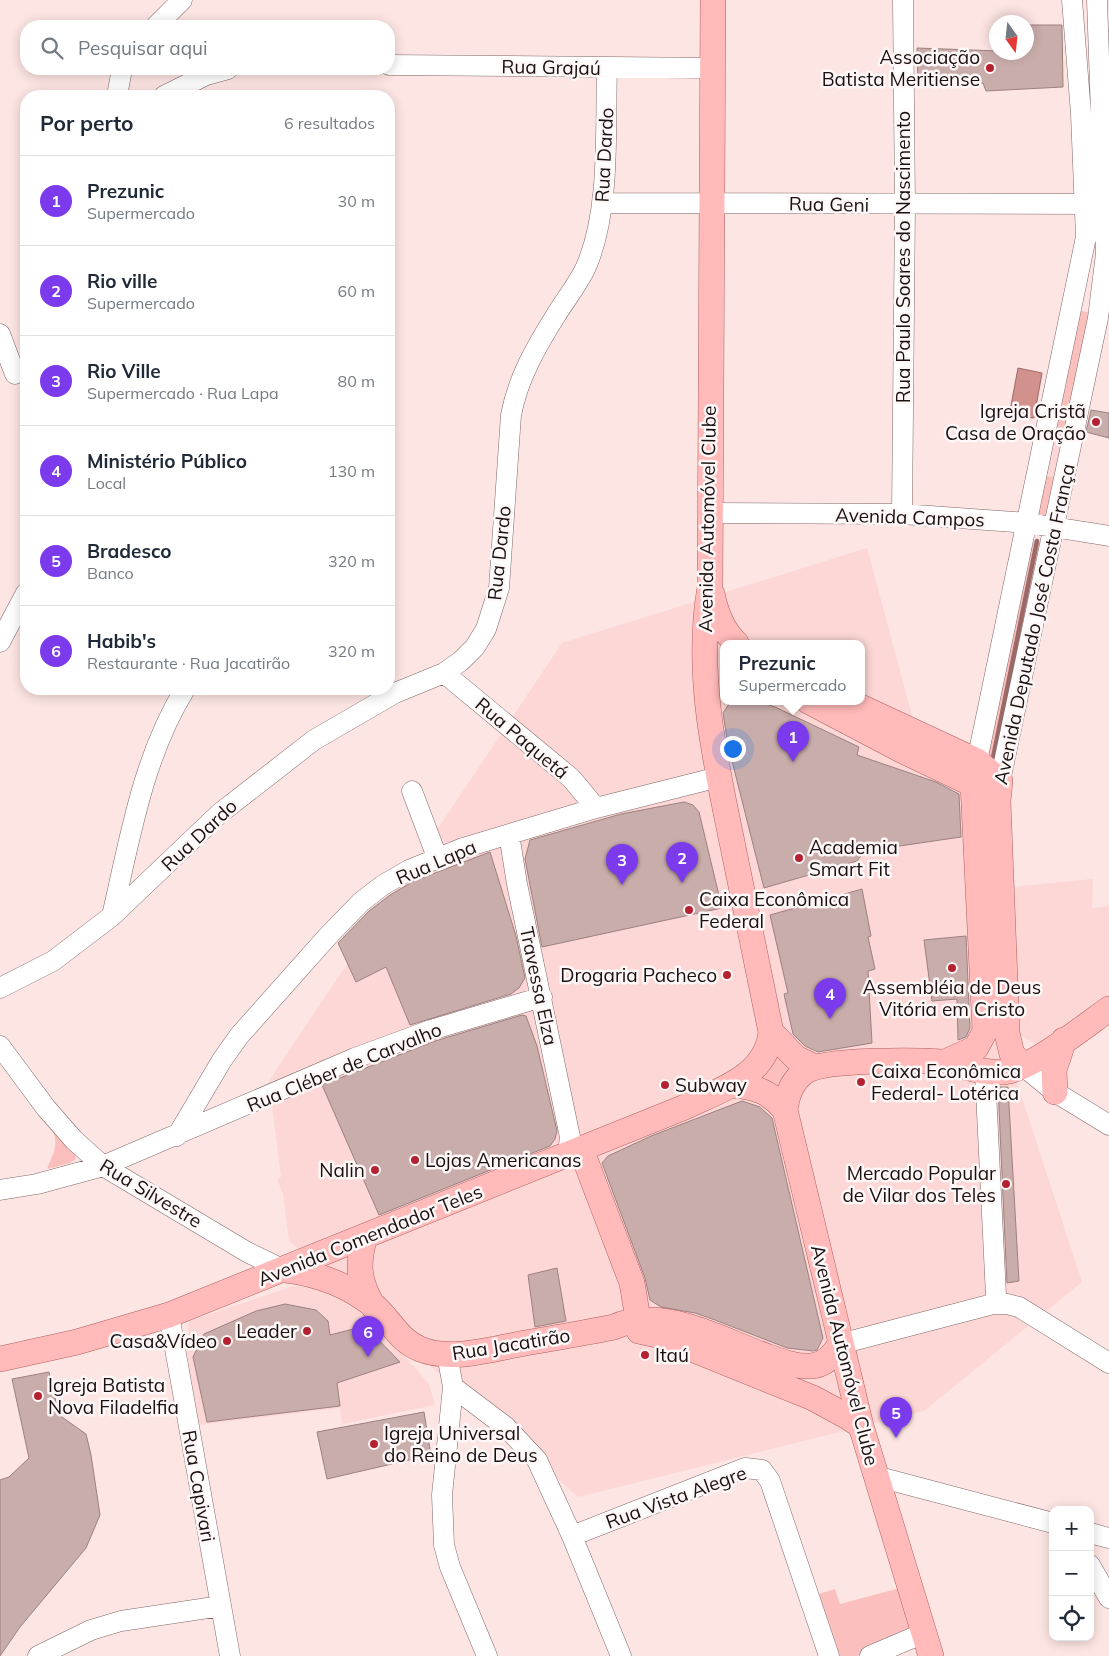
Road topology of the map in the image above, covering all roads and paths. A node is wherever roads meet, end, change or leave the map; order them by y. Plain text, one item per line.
1 (182, 0) edge
2 (713, 0) edge
3 (903, 0) edge
4 (1072, 0) edge
5 (1097, 0) edge
6 (162, 20) edge
7 (395, 65) edge
8 (607, 68) junction
9 (714, 68) junction
10 (121, 75) edge
11 (206, 75) edge
12 (118, 90) edge
13 (176, 90) edge
14 (602, 203) junction
15 (712, 203) junction
16 (1086, 204) junction
17 (905, 205) junction
18 (1081, 270) junction
19 (1104, 276) junction
20 (0, 334) edge
21 (14, 374) edge
22 (709, 513) junction
23 (902, 514) junction
24 (1028, 522) junction
25 (1052, 526) junction
26 (1109, 536) edge
27 (710, 587) junction
28 (20, 604) edge
29 (733, 640) edge
30 (0, 642) edge
31 (444, 673) junction
32 (720, 689) edge
33 (395, 693) edge
34 (182, 695) edge
35 (391, 695) edge
36 (816, 705) edge
37 (855, 705) edge
38 (708, 713) junction
39 (975, 772) junction
40 (719, 777) junction
41 (412, 791) dead end
42 (999, 791) junction
43 (596, 808) junction
44 (509, 834) junction
45 (437, 857) junction
46 (112, 916) junction
47 (0, 988) edge
48 (542, 997) junction
49 (1109, 1009) edge
50 (771, 1032) junction
51 (1064, 1040) junction
52 (0, 1046) edge
53 (942, 1062) junction
54 (1023, 1066) junction
55 (815, 1067) junction
56 (985, 1070) junction
57 (732, 1085) junction
58 (1055, 1092) junction
59 (785, 1110) junction
60 (1109, 1125) edge
61 (177, 1136) junction
62 (573, 1146) junction
63 (102, 1166) junction
64 (0, 1190) edge
65 (365, 1236) junction
66 (284, 1270) junction
67 (993, 1304) junction
68 (373, 1306) junction
69 (169, 1315) junction
70 (630, 1326) junction
71 (840, 1344) junction
72 (447, 1354) junction
73 (0, 1358) edge
74 (1109, 1363) edge
75 (794, 1364) junction
76 (453, 1387) junction
77 (791, 1389) junction
78 (861, 1426) junction
79 (875, 1476) junction
80 (1049, 1521) edge
81 (1094, 1533) edge
82 (572, 1536) junction
83 (1109, 1538) edge
84 (1094, 1572) edge
85 (1109, 1598) edge
86 (221, 1606) junction
87 (928, 1645) edge
88 (38, 1656) edge
89 (230, 1656) edge
90 (487, 1656) edge
91 (621, 1656) edge
92 (829, 1656) edge
93 (870, 1656) edge

1 - 6 street
2 - 9 main road, Avenida Automóvel Clube
3 - 17 street, Rua Paulo Soares do Nascimento
4 - 16 street, Avenida Deputado José Costa França
5 - 19 street, Avenida Deputado José Costa França
7 - 8 street, Rua Grajaú
8 - 9 street, Rua Grajaú
8 - 14 street, Rua Dardo
9 - 15 main road, Avenida Automóvel Clube
10 - 12 street
11 - 13 street
14 - 15 street, Rua Geni
14 - 31 street, Rua Dardo
15 - 17 street, Rua Geni
15 - 22 main road, Avenida Automóvel Clube
16 - 17 street, Rua Geni
16 - 18 street, Avenida Deputado José Costa França
17 - 23 street, Rua Paulo Soares do Nascimento
18 - 19 street
18 - 24 street, Avenida Deputado José Costa França
19 - 25 street, Avenida Deputado José Costa França
20 - 21 street
22 - 23 street, Avenida Campos
22 - 27 main road, Avenida Automóvel Clube
23 - 24 street, Avenida Campos
24 - 25 street, Avenida Campos
24 - 39 street, Avenida Deputado José Costa França
25 - 26 street, Avenida Campos
25 - 42 street, Avenida Deputado José Costa França
27 - 29 main road
27 - 38 main road, Avenida Automóvel Clube
28 - 30 street
31 - 33 street, Rua Dardo
31 - 43 street, Rua Paquetá
32 - 38 main road
34 - 46 street
35 - 46 street, Rua Dardo
36 - 39 main road
37 - 39 main road
38 - 40 main road, Avenida Automóvel Clube
39 - 42 main road
39 - 53 main road, Avenida Deputado José Costa França
40 - 43 street, Rua Lapa
40 - 50 main road, Avenida Automóvel Clube
41 - 45 street
42 - 54 main road, Avenida Deputado José Costa França
43 - 44 street, Rua Lapa
44 - 45 street, Rua Lapa
44 - 48 street, Travessa Elza
45 - 61 street, Rua Lapa
46 - 47 street, Rua Dardo
48 - 61 street, Rua Cléber de Carvalho
48 - 62 street, Travessa Elza
49 - 51 main road
50 - 55 main road
50 - 57 main road, Avenida Comendador Teles
51 - 54 main road
51 - 58 main road
52 - 63 street, Rua Silvestre
53 - 55 main road
53 - 56 main road
54 - 56 main road
54 - 58 street
55 - 59 main road
56 - 67 street
57 - 59 main road
57 - 62 main road, Avenida Comendador Teles
58 - 60 street
59 - 71 main road, Avenida Automóvel Clube
61 - 63 street, Rua Cléber de Carvalho
62 - 65 main road, Avenida Comendador Teles
62 - 70 main road
63 - 64 street, Rua Cléber de Carvalho
63 - 66 street, Rua Silvestre
65 - 66 main road, Avenida Comendador Teles
65 - 68 main road
66 - 68 main road, Rua Jacatirão
66 - 69 main road, Avenida Comendador Teles
67 - 71 street
67 - 74 street
68 - 72 main road, Rua Jacatirão
69 - 73 main road, Avenida Comendador Teles
69 - 86 street, Rua Capivari
70 - 72 main road, Rua Jacatirão
70 - 75 main road, Rua Jacatirão
70 - 77 main road, Rua Jacatirão
71 - 75 main road, Rua Jacatirão
71 - 78 main road, Avenida Automóvel Clube
72 - 76 street
75 - 77 main road
76 - 82 street
76 - 90 street
77 - 78 main road, Rua Jacatirão
78 - 79 main road, Avenida Automóvel Clube
79 - 80 street
79 - 87 main road, Avenida Automóvel Clube
81 - 83 street
82 - 91 street
82 - 92 street, Rua Vista Alegre
84 - 85 street
86 - 88 street
86 - 89 street, Rua Capivari
87 - 93 street

